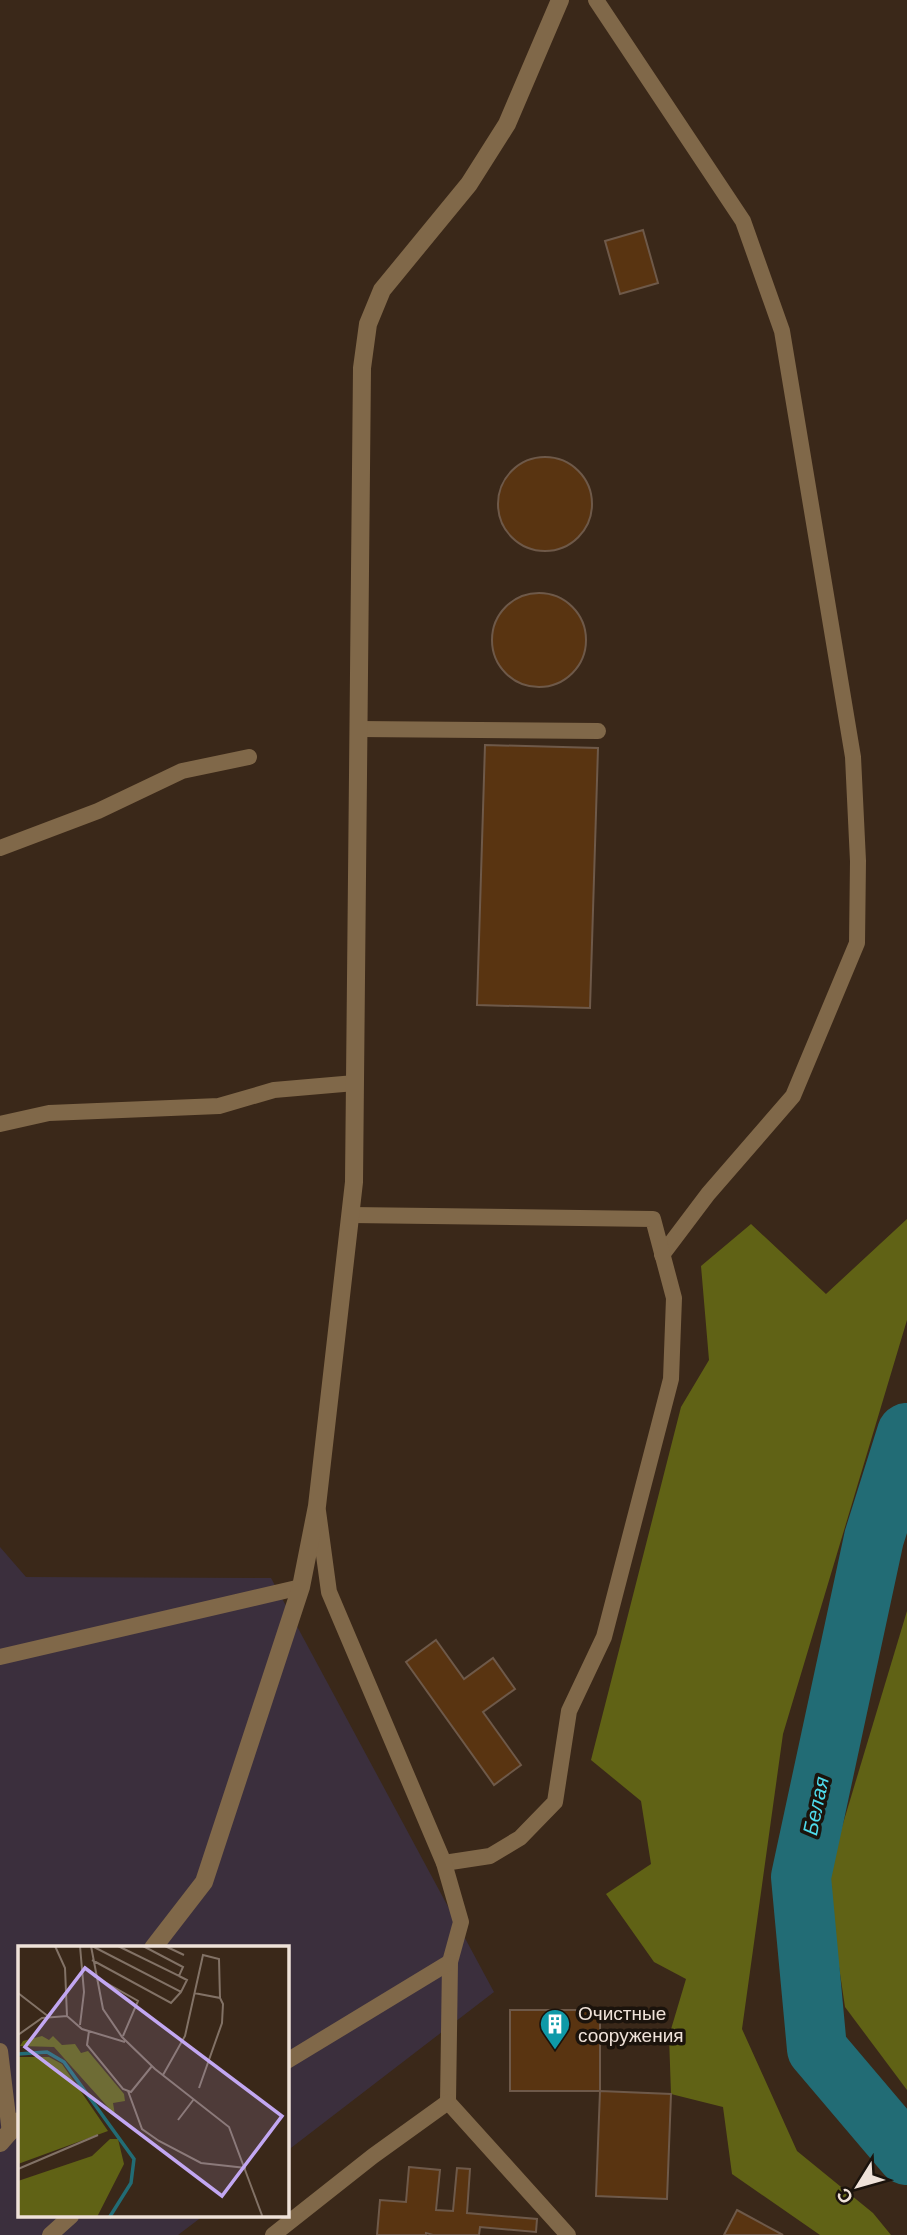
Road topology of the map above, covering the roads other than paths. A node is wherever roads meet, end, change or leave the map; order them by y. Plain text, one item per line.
1 (560, 0) edge
2 (596, 0) edge
3 (358, 729) junction
4 (598, 731) dead end
5 (249, 757) dead end
6 (0, 848) edge
7 (355, 1083) junction
8 (0, 1125) edge
9 (351, 1215) junction
10 (662, 1255) junction
11 (317, 1506) junction
12 (301, 1587) junction
13 (0, 1657) edge
14 (444, 1863) junction
15 (155, 1946) edge
16 (450, 1962) junction
17 (0, 2051) edge
18 (289, 2061) edge
19 (448, 2102) junction
20 (10, 2132) edge
21 (69, 2218) edge
22 (561, 2231) edge
23 (50, 2235) edge
24 (273, 2235) edge

1 - 3 street
2 - 10 lane
3 - 4 lane
3 - 7 street
5 - 6 lane
7 - 8 lane
7 - 9 street
9 - 10 lane
9 - 11 street
10 - 14 lane
11 - 12 street
11 - 14 lane
12 - 13 lane
12 - 15 street
14 - 16 lane
16 - 18 lane
16 - 19 lane
17 - 20 lane
19 - 22 lane
19 - 24 lane
21 - 23 lane

